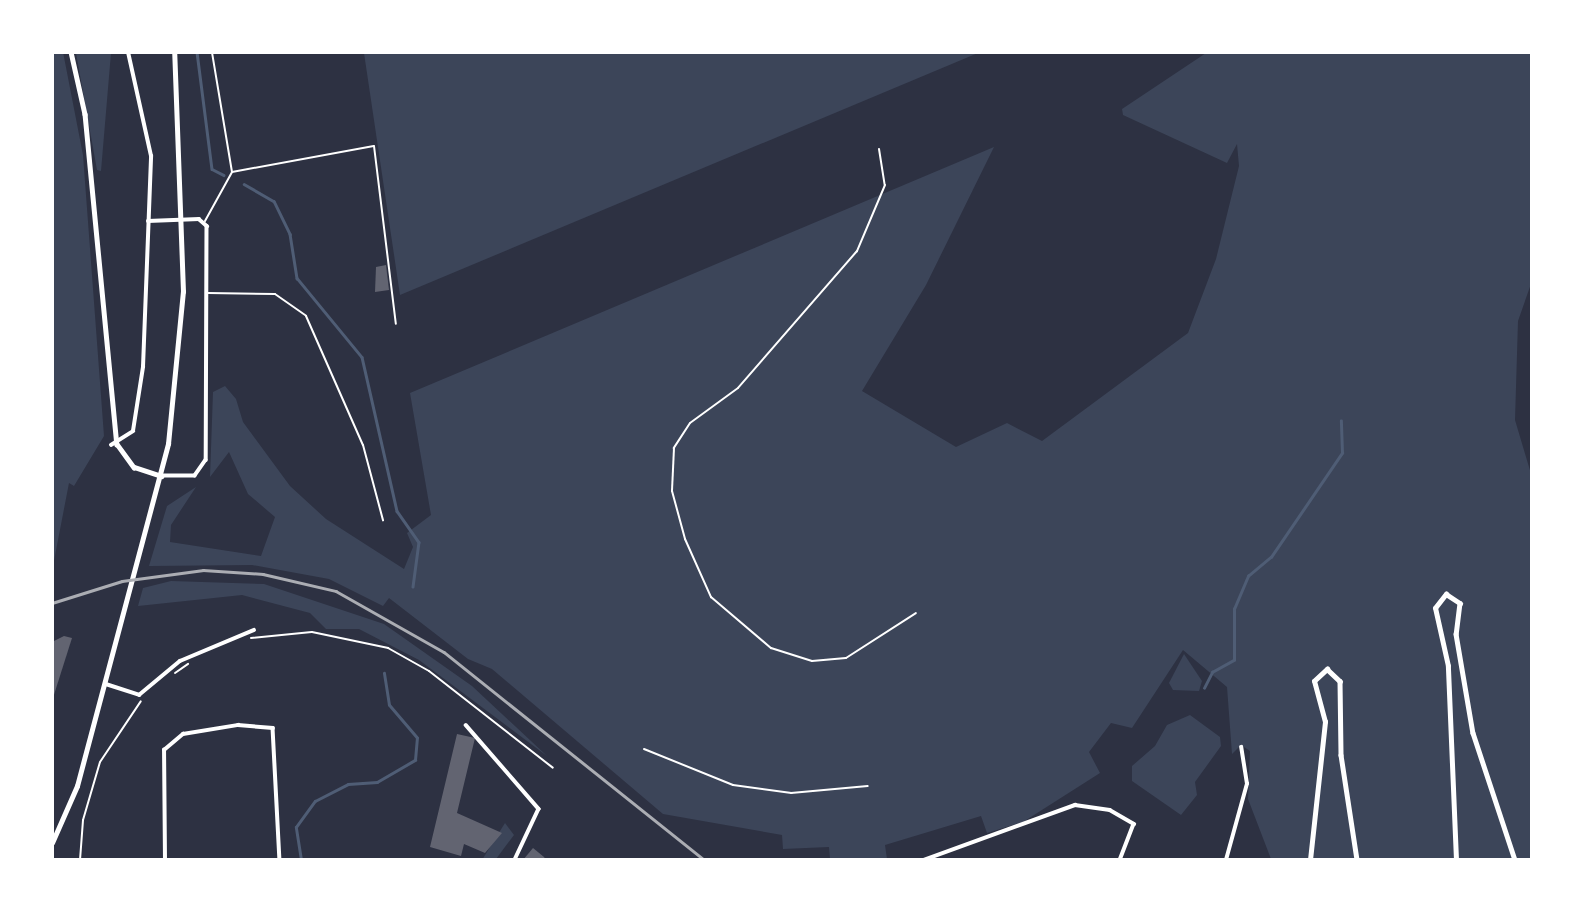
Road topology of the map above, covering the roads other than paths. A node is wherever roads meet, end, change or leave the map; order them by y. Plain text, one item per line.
1 (71, 52) edge
2 (128, 52) edge
3 (174, 52) edge
4 (212, 52) edge
5 (232, 172) junction
6 (148, 221) junction
7 (205, 221) junction
8 (207, 293) junction
9 (396, 324) dead end
10 (114, 444) junction
11 (162, 476) junction
12 (383, 520) dead end
13 (254, 630) dead end
14 (106, 684) junction
15 (466, 725) dead end
16 (1241, 747) dead end
17 (52, 843) edge
18 (164, 859) edge
19 (280, 859) edge
20 (515, 859) edge
21 (924, 859) edge
22 (1120, 859) edge
23 (1226, 859) edge
24 (1310, 859) edge
25 (1357, 859) edge
26 (1456, 859) edge
27 (1515, 859) edge

1 - 10 street
2 - 6 street
3 - 11 street
4 - 5 lane
5 - 7 lane
5 - 9 lane
6 - 7 street
6 - 10 street
7 - 8 street
8 - 11 street
8 - 12 lane
10 - 11 street
11 - 14 street
13 - 14 street
14 - 17 street
15 - 20 street
16 - 23 street
18 - 19 street
21 - 22 street
24 - 25 street
26 - 27 street

